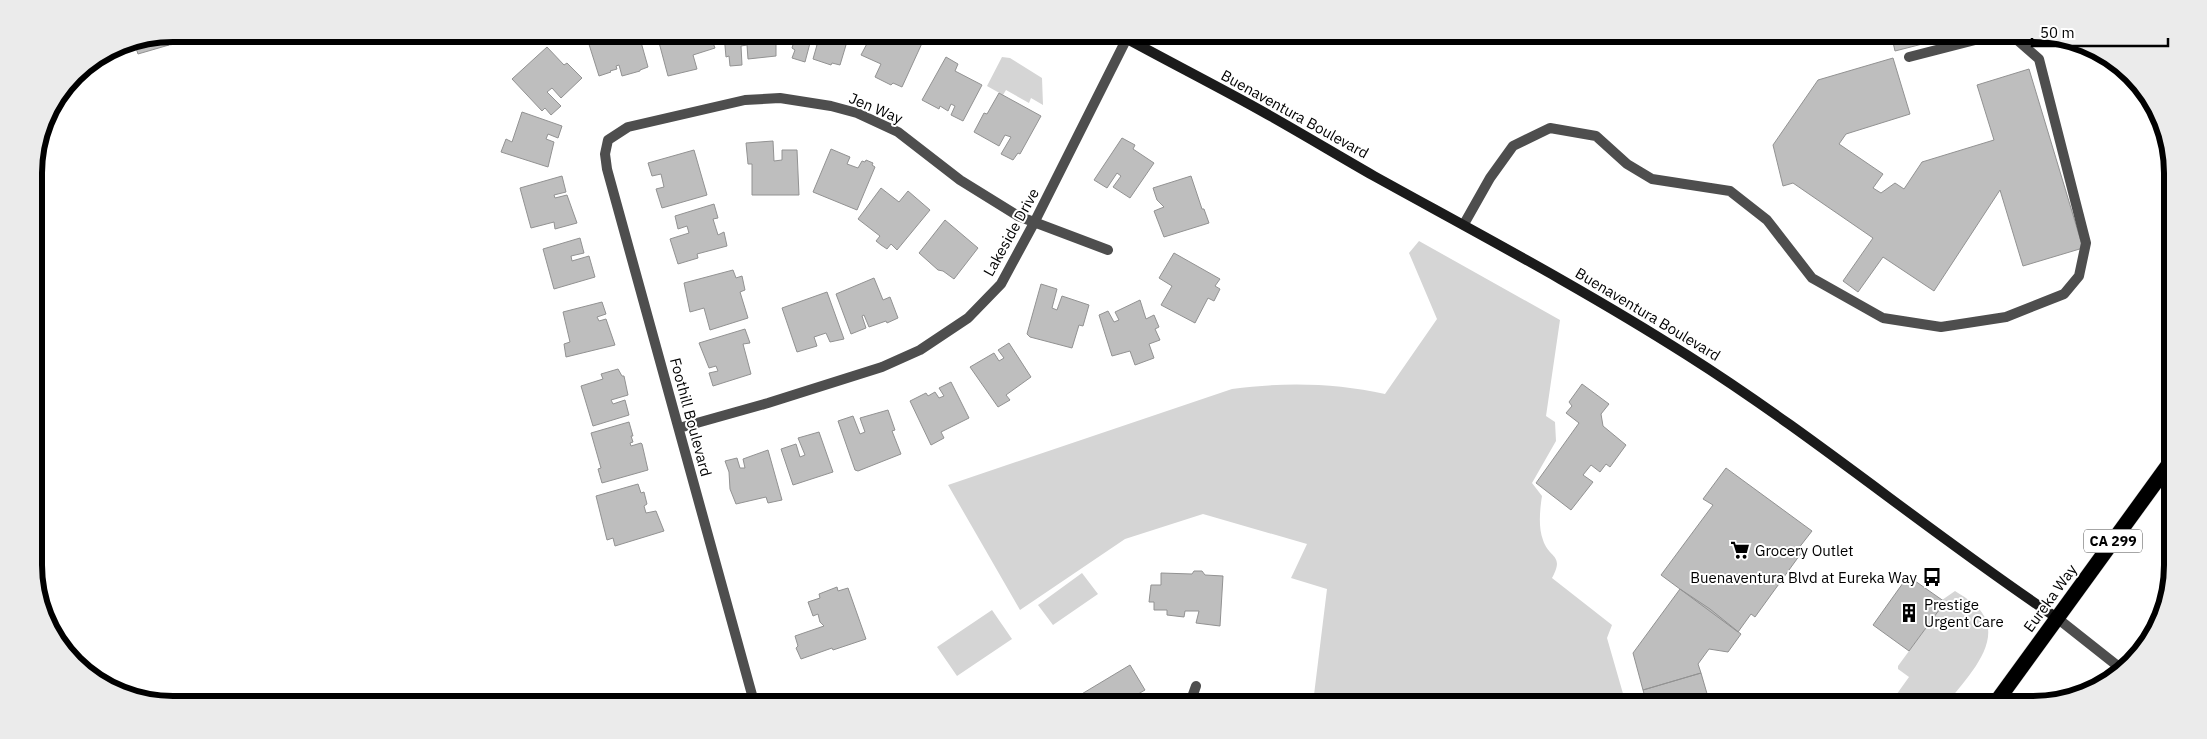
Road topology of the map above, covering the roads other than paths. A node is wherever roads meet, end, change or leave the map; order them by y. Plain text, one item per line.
1 (1124, 42) edge
2 (1135, 42) edge
3 (1967, 42) edge
4 (2020, 42) edge
5 (1909, 57) dead end
6 (608, 140) joint
7 (1034, 223) junction
8 (1464, 224) junction
9 (1108, 250) dead end
10 (679, 428) junction
11 (2164, 471) edge
12 (2057, 618) junction
13 (2118, 665) edge
14 (1196, 686) dead end
15 (752, 696) edge
16 (1192, 696) edge
17 (2001, 696) edge

1 - 7 street, Lakeside Drive
2 - 8 main road, Buenaventura Boulevard
3 - 5 street
4 - 8 street
6 - 7 street, Jen Way
6 - 10 street, Foothill Boulevard
7 - 9 street, Jen Way
7 - 10 street, Lakeside Drive
8 - 12 main road, Buenaventura Boulevard
10 - 15 street, Foothill Boulevard
11 - 12 highway, Eureka Way / CA 299
12 - 13 street, Buenaventura Boulevard
12 - 17 highway, Eureka Way / CA 299
14 - 16 street

